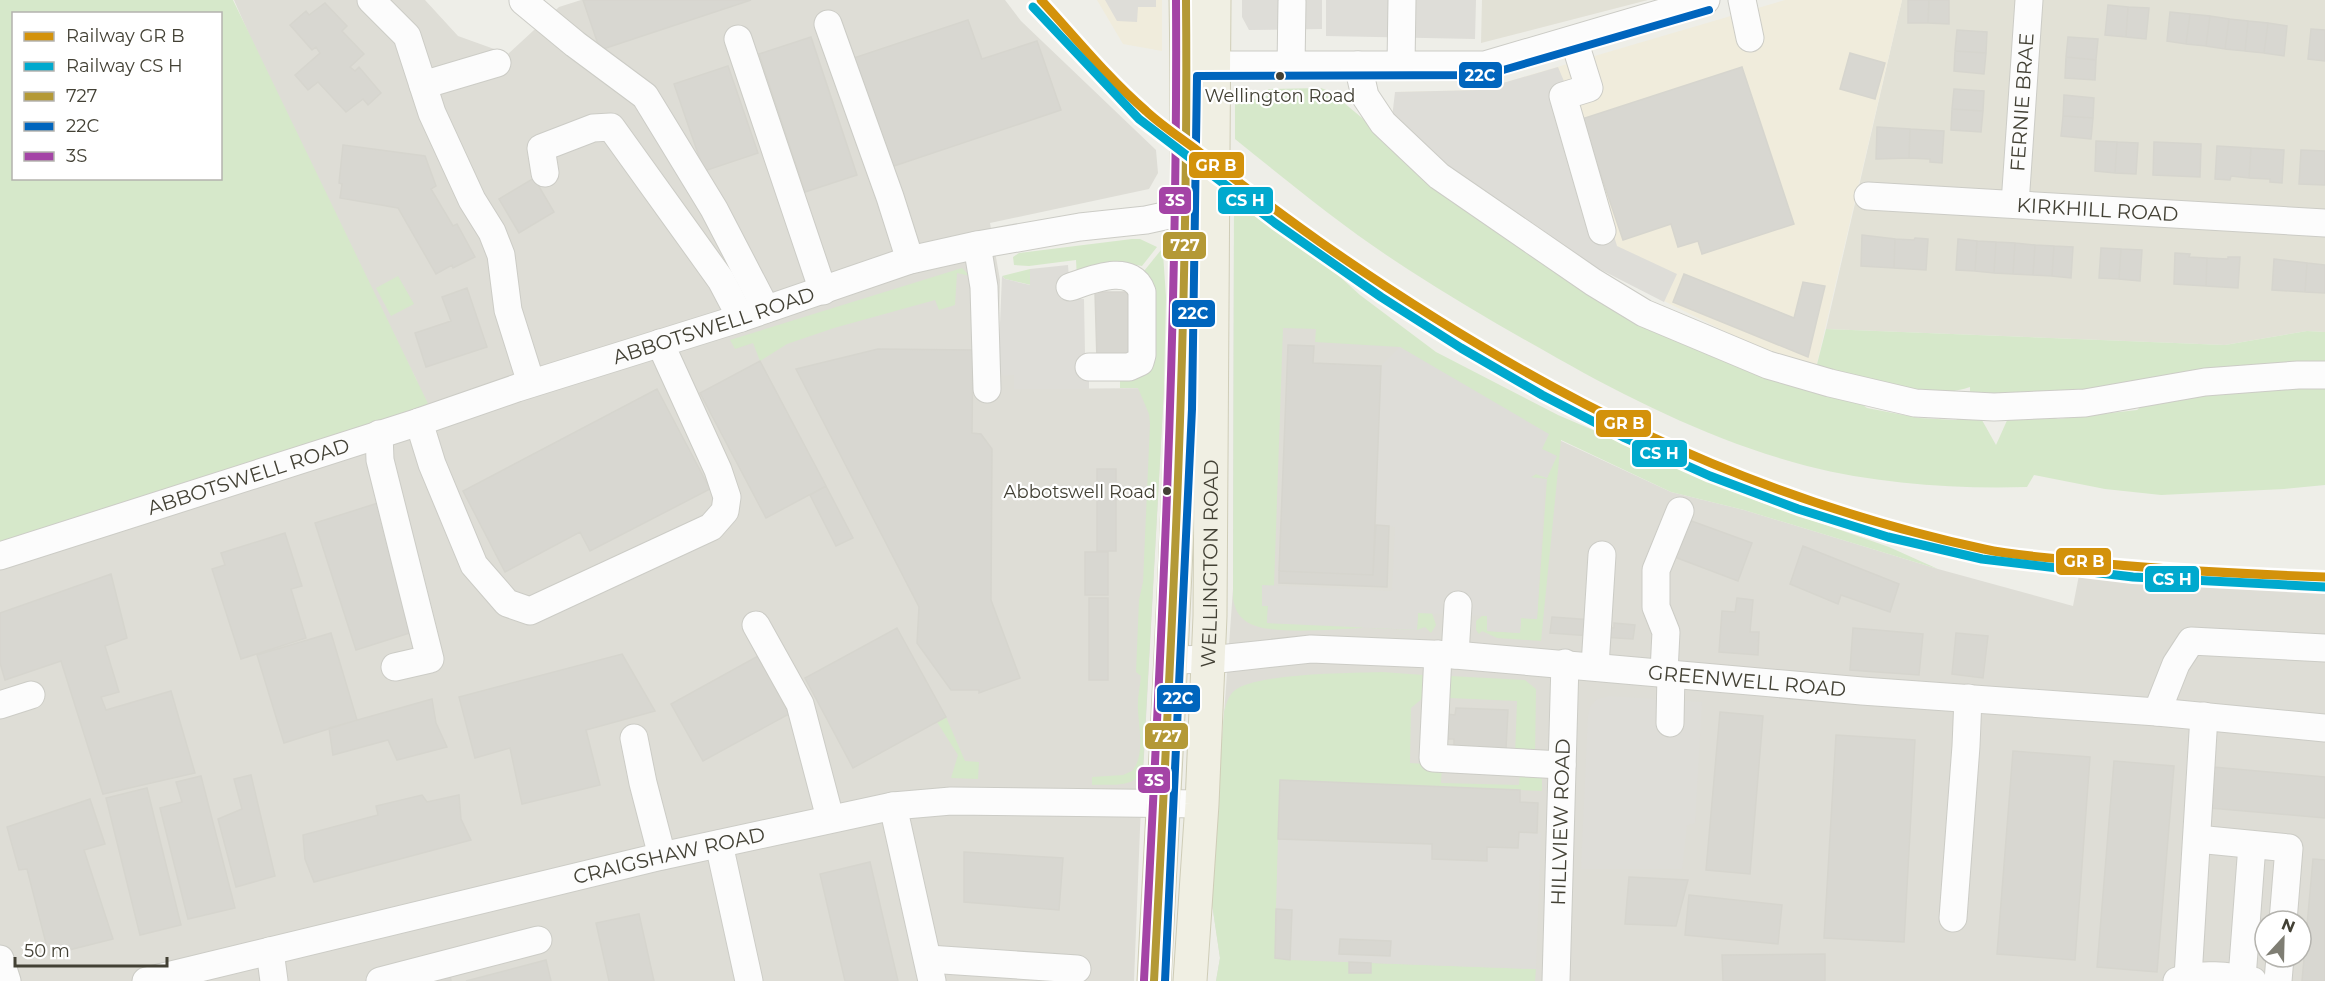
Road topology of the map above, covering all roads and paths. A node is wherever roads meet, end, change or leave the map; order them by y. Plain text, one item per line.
1 (371, 0) edge
2 (523, 0) edge
3 (1186, 0) edge
4 (1214, 0) edge
5 (1402, 0) edge
6 (1706, 0) edge
7 (1742, 0) edge
8 (2029, 0) edge
9 (1292, 3) dead end
10 (828, 24) dead end
11 (1750, 38) dead end
12 (738, 39) dead end
13 (1574, 40) junction
14 (497, 63) dead end
15 (1358, 65) junction
16 (1401, 65) junction
17 (1291, 66) junction
18 (1206, 70) junction
19 (423, 85) junction
20 (544, 172) dead end
21 (1868, 196) dead end
22 (1201, 200) junction
23 (2016, 204) junction
24 (2325, 223) edge
25 (1602, 231) dead end
26 (977, 244) junction
27 (910, 260) junction
28 (1070, 286) dead end
29 (823, 291) junction
30 (754, 313) junction
31 (660, 342) junction
32 (1089, 367) dead end
33 (2325, 375) edge
34 (531, 383) junction
35 (987, 389) dead end
36 (419, 422) junction
37 (379, 434) junction
38 (1680, 511) dead end
39 (1602, 555) dead end
40 (0, 556) edge
41 (1458, 604) dead end
42 (756, 625) dead end
43 (2325, 648) edge
44 (1446, 654) junction
45 (1170, 660) junction
46 (1207, 660) junction
47 (1565, 663) junction
48 (1595, 666) junction
49 (395, 667) dead end
50 (1668, 673) junction
51 (31, 695) dead end
52 (1968, 698) junction
53 (0, 705) edge
54 (2157, 712) junction
55 (2204, 716) junction
56 (1670, 723) dead end
57 (2325, 728) edge
58 (634, 738) dead end
59 (1562, 765) junction
60 (1163, 804) junction
61 (1202, 804) junction
62 (893, 806) junction
63 (830, 818) junction
64 (2196, 839) junction
65 (720, 844) junction
66 (2252, 845) junction
67 (662, 856) junction
68 (2284, 909) edge
69 (1953, 918) dead end
70 (538, 940) dead end
71 (270, 951) junction
72 (0, 959) edge
73 (1077, 969) dead end
74 (930, 970) edge
75 (2182, 979) edge
76 (2248, 980) edge
77 (7, 981) edge
78 (146, 981) edge
79 (274, 981) edge
80 (380, 981) edge
81 (749, 981) edge
82 (1154, 981) edge
83 (1190, 981) edge
84 (1556, 981) edge

1 - 19 street
2 - 30 street
3 - 18 main road, WELLINGTON ROAD
4 - 18 main road, WELLINGTON ROAD
5 - 16 street
6 - 13 street
7 - 11 street
8 - 23 street, FERNIE BRAE
9 - 17 street
10 - 27 street
12 - 29 street
13 - 16 street
13 - 25 street
14 - 19 street
15 - 16 street
15 - 17 street
15 - 33 street
17 - 18 street
18 - 22 main road, WELLINGTON ROAD
19 - 34 street
20 - 30 street
21 - 23 street, KIRKHILL ROAD
22 - 26 street, ABBOTSWELL ROAD
22 - 45 main road, WELLINGTON ROAD
22 - 46 main road, WELLINGTON ROAD
23 - 24 street, KIRKHILL ROAD
26 - 27 street, ABBOTSWELL ROAD
26 - 35 street
27 - 29 street, ABBOTSWELL ROAD
28 - 32 street
29 - 30 street, ABBOTSWELL ROAD
30 - 31 street, ABBOTSWELL ROAD
31 - 34 street, ABBOTSWELL ROAD
31 - 36 street
34 - 36 street, ABBOTSWELL ROAD
36 - 37 street, ABBOTSWELL ROAD
37 - 40 street, ABBOTSWELL ROAD
37 - 49 street
38 - 50 street
39 - 48 street
41 - 44 street
42 - 63 street
43 - 54 street
44 - 46 street, GREENWELL ROAD
44 - 47 street, GREENWELL ROAD
44 - 59 street
45 - 46 street, GREENWELL ROAD
45 - 60 main road, WELLINGTON ROAD
46 - 61 main road, WELLINGTON ROAD
47 - 48 street, GREENWELL ROAD
47 - 59 street, HILLVIEW ROAD
48 - 50 street, GREENWELL ROAD
50 - 52 street, GREENWELL ROAD
50 - 56 street
51 - 53 street
52 - 54 street, GREENWELL ROAD
52 - 69 street
54 - 55 street, GREENWELL ROAD
55 - 57 street, GREENWELL ROAD
55 - 64 street
58 - 67 street
59 - 84 street, HILLVIEW ROAD
60 - 61 street, CRAIGSHAW ROAD
60 - 62 street, CRAIGSHAW ROAD
60 - 82 main road, WELLINGTON ROAD
61 - 83 main road, WELLINGTON ROAD
62 - 63 street, CRAIGSHAW ROAD
62 - 74 street
63 - 65 street, CRAIGSHAW ROAD
64 - 66 street
64 - 75 street
65 - 67 street, CRAIGSHAW ROAD
65 - 81 street
66 - 68 street
66 - 76 street
67 - 71 street, CRAIGSHAW ROAD
70 - 80 street
71 - 78 street, CRAIGSHAW ROAD
71 - 79 street
72 - 77 street
73 - 74 street
75 - 76 street

